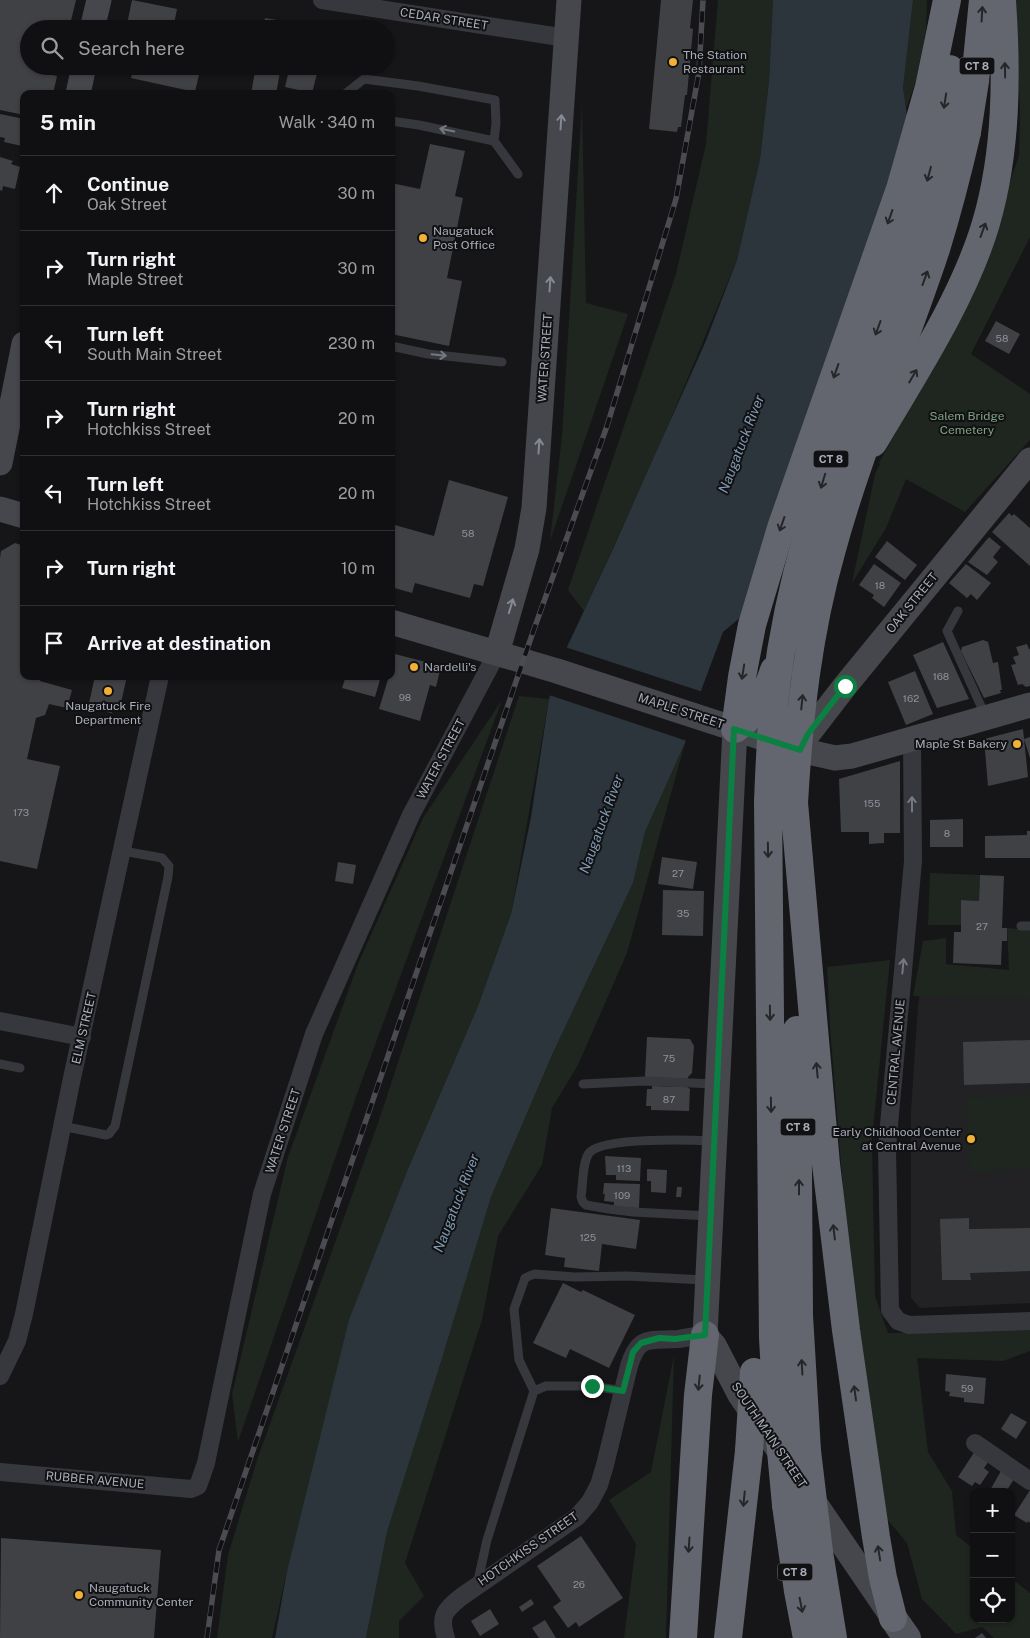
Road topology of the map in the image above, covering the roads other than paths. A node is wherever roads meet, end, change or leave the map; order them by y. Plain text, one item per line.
1 (99, 0) edge
2 (322, 0) edge
3 (569, 0) edge
4 (947, 0) edge
5 (955, 0) edge
6 (983, 0) edge
7 (1002, 0) edge
8 (94, 20) edge
9 (566, 38) junction
10 (82, 75) edge
11 (79, 90) edge
12 (350, 90) edge
13 (395, 121) edge
14 (930, 124) junction
15 (494, 140) junction
16 (518, 174) dead end
17 (395, 347) edge
18 (20, 354) edge
19 (502, 362) dead end
20 (7, 386) edge
21 (1030, 460) edge
22 (0, 463) edge
23 (0, 509) edge
24 (20, 515) edge
25 (958, 611) dead end
26 (395, 623) edge
27 (497, 653) junction
28 (159, 680) edge
29 (1030, 705) edge
30 (986, 718) junction
31 (734, 729) junction
32 (912, 739) junction
33 (800, 750) junction
34 (794, 803) junction
35 (123, 851) junction
36 (0, 1022) edge
37 (82, 1037) junction
38 (0, 1064) edge
39 (20, 1068) dead end
40 (583, 1084) dead end
41 (718, 1084) junction
42 (62, 1126) junction
43 (715, 1141) junction
44 (771, 1149) junction
45 (711, 1216) junction
46 (708, 1280) junction
47 (1030, 1321) edge
48 (705, 1335) junction
49 (0, 1376) edge
50 (534, 1391) junction
51 (623, 1391) junction
52 (974, 1443) dead end
53 (0, 1472) edge
54 (1030, 1481) edge
55 (191, 1488) joint
56 (477, 1585) junction
57 (900, 1628) edge
58 (446, 1638) edge
59 (683, 1638) edge
60 (728, 1638) edge
61 (807, 1638) edge
62 (833, 1638) edge

1 - 8 street
2 - 9 street, CEDAR STREET
3 - 9 street, WATER STREET
4 - 14 highway
5 -> 14 highway, CT 8
34 -> 6 highway, CT 8, bridge
31 -> 7 highway
27 -> 9 street, WATER STREET
10 - 11 street
12 - 15 lane
15 -> 13 lane
14 -> 31 highway
14 -> 44 highway, CT 8, bridge
15 - 16 lane
17 -> 19 lane
18 - 20 street
20 - 22 street
21 - 33 street, OAK STREET
23 - 24 street
25 - 30 lane
26 - 27 street, MAPLE STREET
27 - 31 street, MAPLE STREET
27 - 55 street, WATER STREET
28 - 35 street, ELM STREET
29 - 30 street, MAPLE STREET
30 - 32 street, MAPLE STREET
31 - 33 street, MAPLE STREET
31 - 41 street
32 - 33 street, MAPLE STREET
47 -> 32 street, CENTRAL AVENUE
57 -> 34 highway
62 -> 34 highway, CT 8, bridge
35 - 37 street, ELM STREET
35 - 42 lane
36 - 37 street
37 - 42 street, ELM STREET
38 - 39 lane
40 - 41 lane
41 - 43 street
42 - 49 street, ELM STREET
43 - 45 street
43 - 45 lane
44 -> 60 highway, bridge
44 -> 61 highway, CT 8, bridge
45 - 46 street
46 - 48 street
46 - 50 lane
48 - 51 street, HOTCHKISS STREET
48 - 57 street, SOUTH MAIN STREET
48 -> 59 highway
50 - 51 lane
50 - 56 lane
51 - 56 street, HOTCHKISS STREET
52 - 54 street
53 - 55 street, RUBBER AVENUE
56 - 58 street, HOTCHKISS STREET

